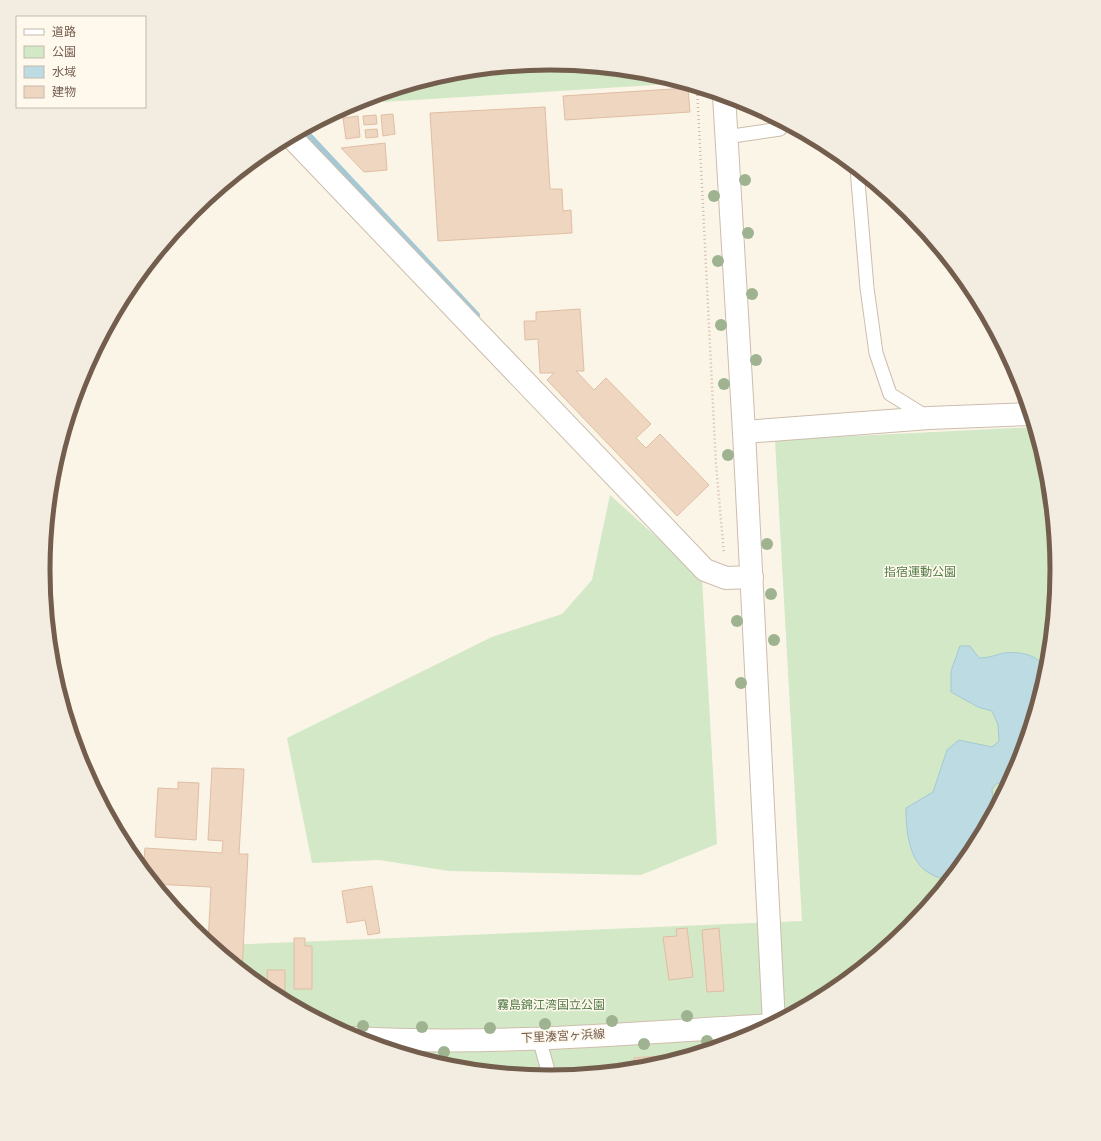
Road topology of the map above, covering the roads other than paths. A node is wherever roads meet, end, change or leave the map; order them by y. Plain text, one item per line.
1 (724, 102) edge
2 (782, 127) edge
3 (726, 137) junction
4 (294, 140) edge
5 (859, 176) edge
6 (1025, 414) edge
7 (929, 418) junction
8 (744, 432) junction
9 (752, 577) junction
10 (774, 1018) edge
11 (757, 1026) edge
12 (374, 1038) edge
13 (539, 1038) junction
14 (548, 1071) edge

1 - 3 street
2 - 3 lane
3 - 8 street
4 - 9 street
5 - 7 lane
6 - 7 street
7 - 8 street
8 - 9 street
9 - 10 street
11 - 13 street, 下里湊宮ヶ浜線
12 - 13 street, 下里湊宮ヶ浜線
13 - 14 lane

